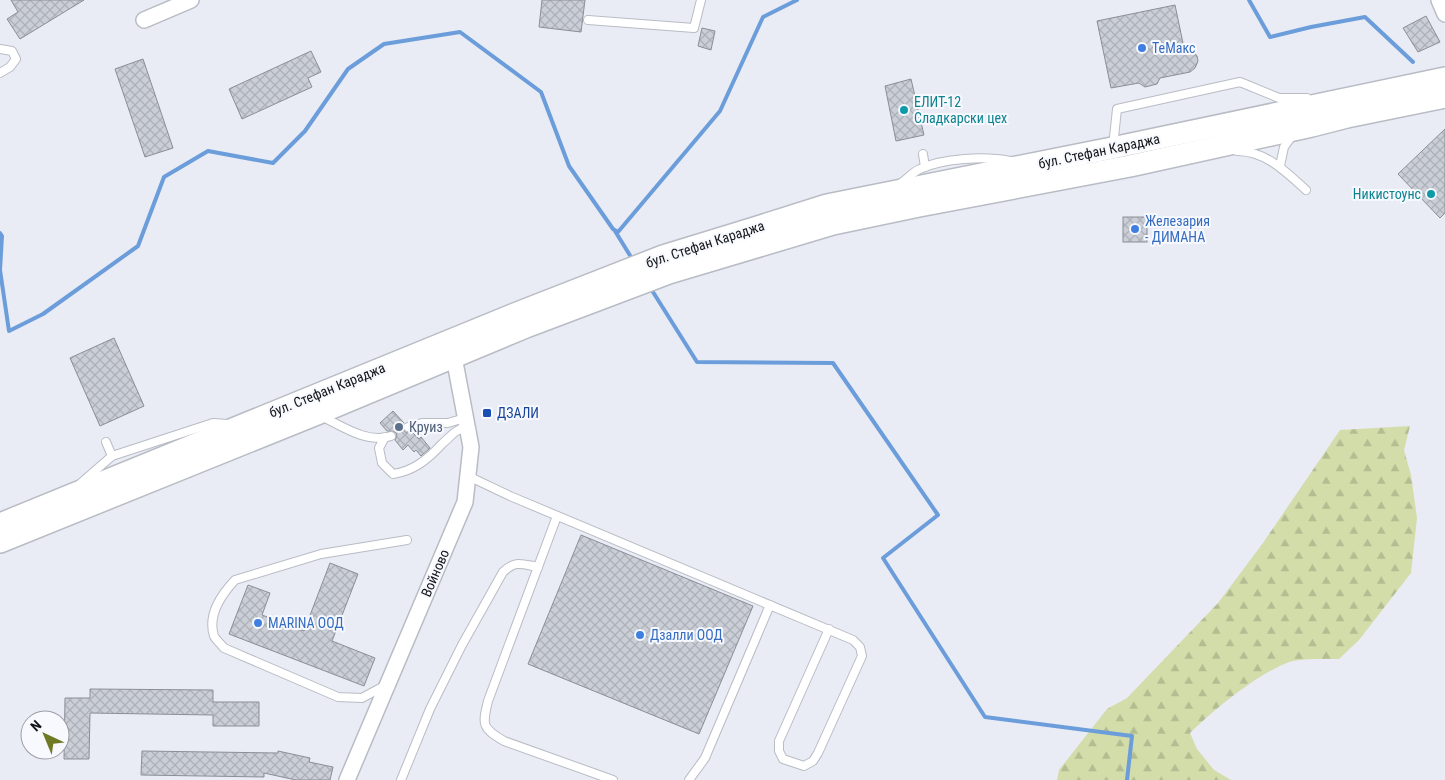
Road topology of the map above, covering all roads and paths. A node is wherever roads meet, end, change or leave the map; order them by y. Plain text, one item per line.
1 (191, 0) edge
2 (700, 0) edge
3 (1439, 0) edge
4 (1445, 13) edge
5 (144, 20) dead end
6 (588, 20) dead end
7 (0, 49) edge
8 (0, 74) edge
9 (1445, 78) edge
10 (1445, 97) edge
11 (1341, 98) junction
12 (1312, 126) junction
13 (1112, 148) junction
14 (1185, 153) junction
15 (923, 154) dead end
16 (1029, 165) junction
17 (1280, 166) junction
18 (925, 167) junction
19 (1306, 190) dead end
20 (882, 194) junction
21 (449, 350) junction
22 (317, 414) junction
23 (466, 422) junction
24 (240, 426) junction
25 (408, 428) dead end
26 (106, 442) dead end
27 (112, 456) junction
28 (468, 476) junction
29 (66, 498) junction
30 (557, 516) junction
31 (0, 524) edge
32 (407, 540) dead end
33 (0, 542) edge
34 (538, 567) junction
35 (770, 605) junction
36 (829, 630) junction
37 (388, 684) junction
38 (348, 780) edge
39 (400, 780) edge
40 (613, 780) edge
41 (689, 780) edge

1 - 5 street
2 - 6 lane
3 - 4 street
7 - 8 lane
9 - 11 main road, бул. Стефан Караджа
10 - 12 main road, бул. Стефан Караджа
11 - 13 main road, бул. Стефан Караджа
11 - 13 lane
12 - 14 main road, бул. Стефан Караджа
12 - 17 lane
13 - 16 main road, бул. Стефан Караджа
14 - 17 lane
14 - 21 main road, бул. Стефан Караджа
15 - 18 lane
16 - 18 lane
16 - 20 main road, бул. Стефан Караджа
17 - 19 lane
18 - 20 lane
20 - 21 main road, бул. Стефан Караджа
21 - 22 main road, бул. Стефан Караджа
21 - 23 street, Войново
21 - 24 main road, бул. Стефан Караджа
22 - 23 lane
22 - 33 main road, бул. Стефан Караджа
23 - 25 lane
23 - 28 street, Войново
24 - 27 lane
24 - 29 main road, бул. Стефан Караджа
26 - 27 lane
27 - 29 lane
28 - 30 lane
28 - 37 street, Войново
29 - 31 main road, бул. Стефан Караджа
30 - 34 lane
30 - 35 lane
32 - 37 lane
34 - 39 lane
34 - 40 lane
35 - 36 lane
35 - 41 lane
36 - 36 lane
37 - 38 street, Войново

